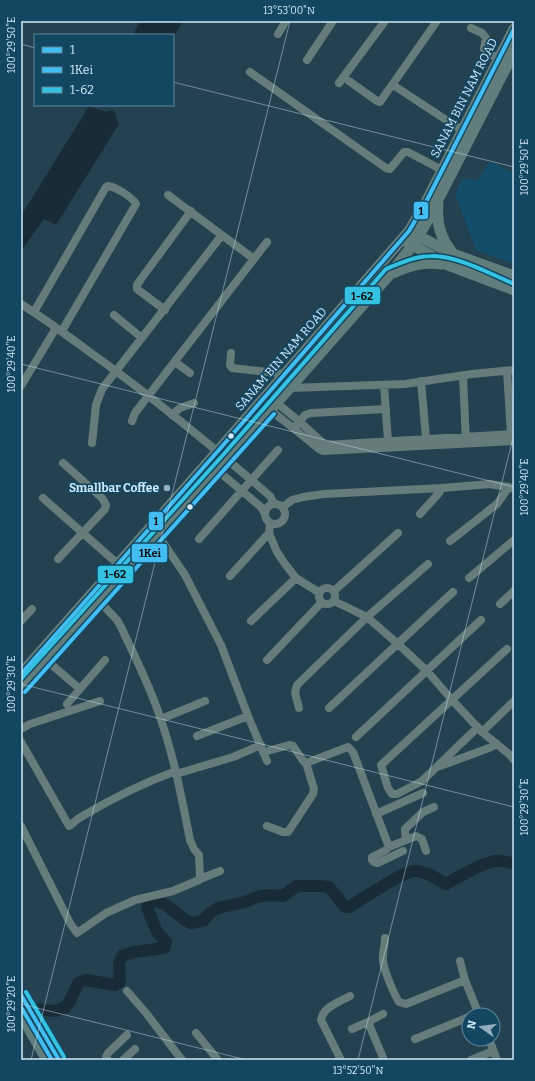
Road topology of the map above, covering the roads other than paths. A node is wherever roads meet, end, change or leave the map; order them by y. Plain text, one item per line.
1 (286, 21) edge
2 (333, 21) edge
3 (386, 21) edge
4 (437, 21) edge
5 (471, 28) dead end
6 (514, 29) edge
7 (278, 34) dead end
8 (514, 52) edge
9 (499, 59) junction
10 (307, 60) dead end
11 (250, 72) dead end
12 (349, 81) dead end
13 (339, 83) dead end
14 (393, 85) junction
15 (463, 131) junction
16 (442, 170) junction
17 (168, 195) dead end
18 (438, 199) junction
19 (191, 211) junction
20 (222, 235) junction
21 (411, 238) junction
22 (267, 242) dead end
23 (254, 259) junction
24 (451, 259) junction
25 (390, 274) junction
26 (514, 276) edge
27 (514, 290) edge
28 (21, 304) edge
29 (165, 310) junction
30 (34, 312) junction
31 (114, 315) dead end
32 (59, 330) junction
33 (142, 338) junction
34 (231, 353) dead end
35 (176, 362) junction
36 (511, 370) edge
37 (117, 371) junction
38 (190, 373) dead end
39 (286, 374) junction
40 (463, 376) junction
41 (421, 381) junction
42 (384, 385) junction
43 (21, 386) edge
44 (290, 388) junction
45 (149, 396) junction
46 (267, 396) junction
47 (194, 403) dead end
48 (254, 409) junction
49 (386, 409) junction
50 (270, 411) junction
51 (172, 415) junction
52 (132, 421) dead end
53 (300, 422) junction
54 (294, 428) junction
55 (513, 436) edge
56 (426, 438) junction
57 (467, 439) junction
58 (388, 440) junction
59 (92, 443) dead end
60 (370, 445) junction
61 (324, 448) junction
62 (278, 450) dead end
63 (218, 452) junction
64 (228, 459) junction
65 (63, 462) dead end
66 (217, 470) junction
67 (251, 480) junction
68 (442, 488) junction
69 (512, 488) edge
70 (241, 491) junction
71 (44, 498) dead end
72 (274, 504) junction
73 (283, 507) junction
74 (265, 514) junction
75 (420, 514) dead end
76 (270, 523) junction
77 (83, 533) junction
78 (269, 533) junction
79 (398, 533) dead end
80 (158, 535) junction
81 (199, 538) dead end
82 (514, 540) edge
83 (450, 541) dead end
84 (58, 559) dead end
85 (428, 564) dead end
86 (119, 565) junction
87 (230, 576) dead end
88 (296, 578) junction
89 (469, 578) dead end
90 (334, 591) junction
91 (514, 591) edge
92 (453, 592) dead end
93 (320, 593) junction
94 (99, 601) junction
95 (334, 601) junction
96 (322, 602) junction
97 (500, 604) dead end
98 (32, 609) dead end
99 (367, 617) junction
100 (481, 620) dead end
101 (21, 621) edge
102 (251, 621) dead end
103 (398, 644) junction
104 (507, 650) dead end
105 (46, 660) junction
106 (105, 660) dead end
107 (267, 660) dead end
108 (426, 671) junction
109 (21, 674) edge
110 (21, 688) edge
111 (80, 689) junction
112 (100, 701) dead end
113 (206, 701) dead end
114 (453, 701) junction
115 (514, 701) edge
116 (67, 704) dead end
117 (299, 708) dead end
118 (329, 708) dead end
119 (248, 716) junction
120 (161, 719) junction
121 (21, 729) edge
122 (480, 729) junction
123 (197, 736) dead end
124 (356, 737) dead end
125 (21, 742) edge
126 (496, 744) junction
127 (262, 748) junction
128 (513, 756) edge
129 (267, 761) dead end
130 (306, 764) junction
131 (437, 767) junction
132 (176, 772) junction
133 (423, 793) dead end
134 (434, 807) dead end
135 (376, 814) junction
136 (21, 826) edge
137 (267, 826) dead end
138 (406, 840) junction
139 (389, 847) junction
140 (426, 851) dead end
141 (403, 852) dead end
142 (220, 871) dead end
143 (200, 879) junction
144 (385, 938) dead end
145 (460, 962) dead end
146 (465, 980) junction
147 (127, 991) dead end
148 (350, 996) dead end
149 (22, 998) edge
150 (475, 1007) edge
151 (383, 1014) dead end
152 (26, 1018) edge
153 (461, 1020) edge
154 (368, 1022) junction
155 (352, 1029) dead end
156 (196, 1033) dead end
157 (127, 1036) dead end
158 (414, 1039) dead end
159 (492, 1047) edge
160 (135, 1049) dead end
161 (493, 1051) junction
162 (47, 1060) edge
163 (59, 1060) edge
164 (108, 1060) edge
165 (123, 1060) edge
166 (182, 1060) edge
167 (218, 1060) edge
168 (342, 1060) edge
169 (384, 1060) edge
170 (470, 1060) edge
171 (497, 1060) edge

1 - 7 street
2 - 10 street
3 - 13 street
4 - 14 street
5 - 9 street
6 - 9 main road, SANAM BIN NAM ROAD
8 - 18 main road, SANAM BIN NAM ROAD
9 - 15 main road, SANAM BIN NAM ROAD
11 - 16 street
12 - 14 street
14 - 15 street
15 - 16 main road, SANAM BIN NAM ROAD
16 - 21 main road, SANAM BIN NAM ROAD
17 - 19 street
18 - 21 main road, SANAM BIN NAM ROAD
18 - 24 main road
19 - 20 street
19 - 29 street
20 - 23 street
20 - 29 street
21 - 24 main road
21 - 25 main road, SANAM BIN NAM ROAD
21 - 39 main road, SANAM BIN NAM ROAD
22 - 23 street
23 - 35 street
24 - 25 main road
24 - 26 main road
24 - 27 main road
25 - 44 main road, SANAM BIN NAM ROAD
28 - 30 street
29 - 33 street
30 - 32 street
30 - 32 street
31 - 33 street
32 - 37 street
32 - 43 street
33 - 37 street
34 - 39 street
35 - 38 street
35 - 45 street
36 - 40 street
36 - 55 street
37 - 45 street
37 - 59 street
39 - 46 main road, SANAM BIN NAM ROAD
40 - 41 street
40 - 57 street
41 - 42 street
41 - 56 street
42 - 44 street
42 - 49 street
44 - 50 main road, SANAM BIN NAM ROAD
45 - 51 street
45 - 52 street
46 - 48 main road, SANAM BIN NAM ROAD
46 - 50 main road
47 - 51 street
48 - 50 main road
48 - 63 main road, SANAM BIN NAM ROAD
49 - 53 street
49 - 58 street
50 - 53 street
50 - 54 street
50 - 64 main road, SANAM BIN NAM ROAD
51 - 63 street
53 - 54 street
53 - 61 street
54 - 61 street
55 - 57 street
56 - 57 street
56 - 58 street
57 - 60 street
58 - 60 street
60 - 61 street
62 - 67 street
63 - 64 street
63 - 86 main road, SANAM BIN NAM ROAD
64 - 66 main road, SANAM BIN NAM ROAD
64 - 67 street
65 - 77 street
66 - 70 street
66 - 80 main road, SANAM BIN NAM ROAD
67 - 70 street
67 - 72 street
68 - 69 street
68 - 73 street
68 - 75 street
69 - 83 street
70 - 74 street
70 - 81 street
71 - 77 street
72 - 73 street
72 - 74 street
73 - 76 street
74 - 76 street
76 - 78 street
77 - 84 street
77 - 86 street
78 - 87 street
78 - 88 street
79 - 90 street
80 - 94 main road, SANAM BIN NAM ROAD
80 - 119 street
82 - 89 street
85 - 99 street
86 - 109 main road, SANAM BIN NAM ROAD
88 - 93 street
88 - 102 street
90 - 93 street
90 - 95 street
91 - 97 street
92 - 103 street
93 - 96 street
94 - 105 main road, SANAM BIN NAM ROAD
94 - 120 street
95 - 96 street
95 - 99 street
96 - 107 street
98 - 101 street
99 - 103 street
99 - 117 street
100 - 108 street
103 - 108 street
103 - 118 street
104 - 114 street
105 - 110 main road, SANAM BIN NAM ROAD
105 - 111 street
106 - 111 street
108 - 114 street
108 - 124 street
111 - 116 street
112 - 121 street
113 - 120 street
114 - 122 street
114 - 131 street
115 - 122 street
119 - 123 street
119 - 127 street
120 - 132 street
122 - 126 street
122 - 131 street
125 - 132 street
126 - 128 street
126 - 131 street
127 - 129 street
127 - 130 street
127 - 132 street
130 - 135 street
130 - 137 street
132 - 143 street
133 - 135 street
134 - 138 street
135 - 139 street
136 - 143 street
138 - 139 street
138 - 140 street
139 - 141 street
142 - 143 street
144 - 146 street
145 - 146 street
146 - 150 street
147 - 166 street
148 - 168 street
149 - 152 main road
151 - 154 street
152 - 162 main road
152 - 163 main road
153 - 158 street
154 - 155 street
154 - 169 street
156 - 167 street
157 - 164 street
159 - 161 street
160 - 165 street
161 - 170 street
161 - 171 street

